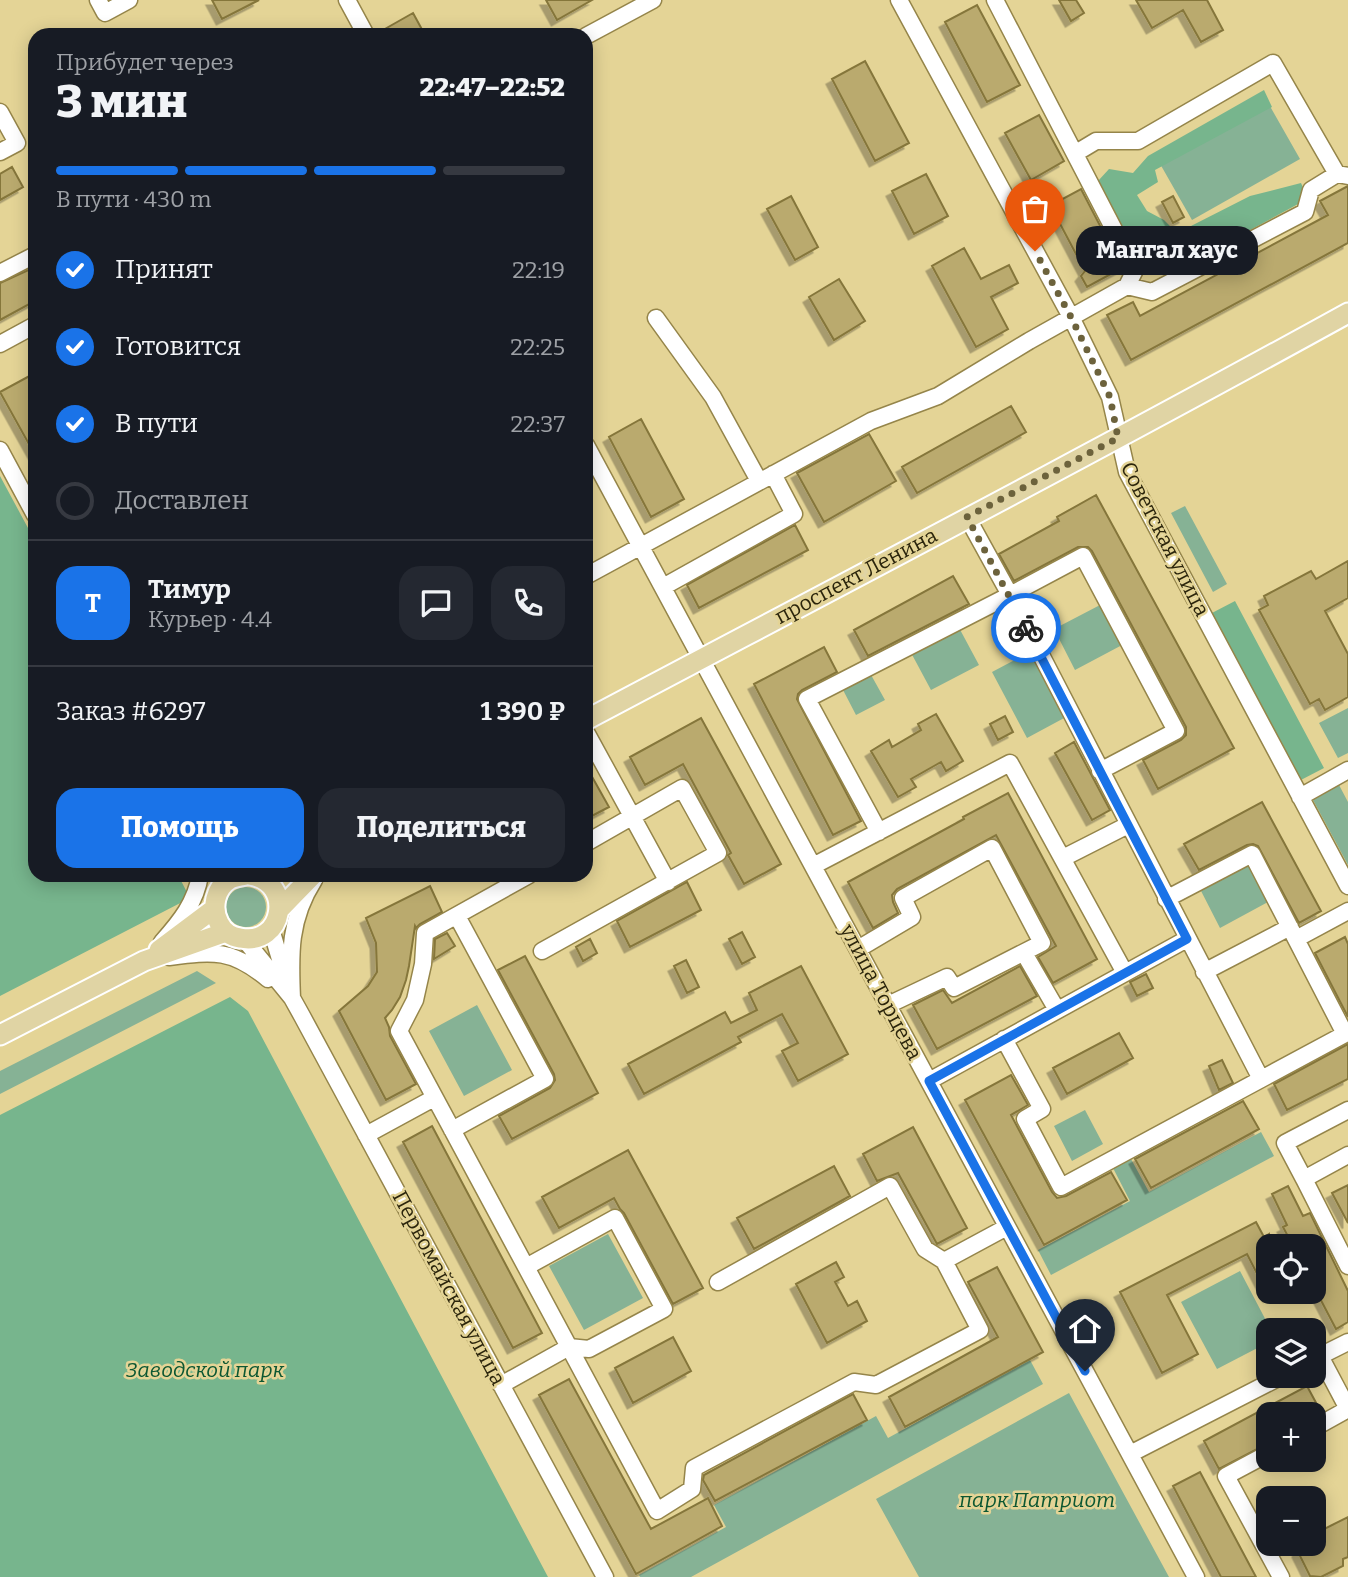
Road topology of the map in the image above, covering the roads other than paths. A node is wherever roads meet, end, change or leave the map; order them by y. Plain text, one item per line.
1 (98, 0) edge
2 (129, 0) edge
3 (347, 0) edge
4 (653, 0) edge
5 (899, 0) edge
6 (995, 0) edge
7 (362, 28) edge
8 (593, 32) edge
9 (0, 112) edge
10 (0, 152) edge
11 (1076, 153) junction
12 (1342, 175) edge
13 (28, 259) edge
14 (0, 273) edge
15 (1127, 286) junction
16 (1348, 313) edge
17 (1071, 317) junction
18 (656, 318) dead end
19 (28, 330) edge
20 (0, 344) edge
21 (1118, 438) junction
22 (0, 450) edge
23 (593, 458) edge
24 (766, 477) junction
25 (28, 502) edge
26 (967, 517) junction
27 (640, 545) junction
28 (593, 572) edge
29 (663, 587) junction
30 (1010, 596) junction
31 (701, 659) junction
32 (593, 716) edge
33 (593, 745) edge
34 (1348, 770) edge
35 (1100, 771) junction
36 (1300, 797) junction
37 (632, 817) junction
38 (1128, 825) junction
39 (878, 832) junction
40 (593, 839) edge
41 (1063, 858) junction
42 (813, 866) junction
43 (198, 882) edge
44 (267, 882) edge
45 (308, 882) edge
46 (312, 882) edge
47 (517, 882) edge
48 (668, 882) junction
49 (1348, 886) edge
50 (215, 892) edge
51 (1167, 899) junction
52 (279, 910) junction
53 (1348, 911) edge
54 (457, 916) junction
55 (271, 929) junction
56 (1293, 933) junction
57 (235, 936) junction
58 (1187, 939) junction
59 (858, 949) junction
60 (542, 951) dead end
61 (1024, 953) junction
62 (144, 961) junction
63 (1204, 972) junction
64 (1125, 973) junction
65 (292, 999) junction
66 (888, 1005) junction
67 (1057, 1010) junction
68 (0, 1035) edge
69 (1004, 1040) junction
70 (1261, 1079) junction
71 (929, 1081) junction
72 (434, 1098) junction
73 (1348, 1110) edge
74 (452, 1130) junction
75 (366, 1135) junction
76 (1348, 1155) edge
77 (1304, 1179) junction
78 (1007, 1227) junction
79 (944, 1261) junction
80 (1348, 1266) edge
81 (526, 1267) junction
82 (718, 1282) dead end
83 (1348, 1342) edge
84 (569, 1348) junction
85 (1326, 1353) edge
86 (1326, 1373) edge
87 (502, 1385) junction
88 (1259, 1388) edge
89 (1348, 1409) edge
90 (1326, 1421) edge
91 (1130, 1454) junction
92 (1256, 1460) edge
93 (605, 1577) edge
94 (1196, 1577) edge
95 (1281, 1577) edge

1 - 2 street
3 - 7 street
4 - 8 street
5 - 17 street, Советская улица
6 - 11 street
9 - 10 street
11 - 12 street
11 - 15 street
12 - 15 street
13 - 14 street
15 - 17 street
16 - 21 main road, проспект Ленина
17 - 21 street, Советская улица
17 - 24 street
18 - 24 street
19 - 20 street
21 - 26 main road, проспект Ленина
21 - 36 street, Советская улица
22 - 25 street
23 - 27 street, улица Торцева
24 - 27 street
24 - 29 street
26 - 30 street
26 - 31 main road, проспект Ленина
27 - 28 street
27 - 29 street, улица Торцева
29 - 31 street, улица Торцева
30 - 35 street
30 - 35 street
30 - 39 street
31 - 32 main road, проспект Ленина
31 - 42 street, улица Торцева
33 - 37 street
34 - 36 street
35 - 38 street
36 - 49 street, Советская улица
37 - 40 street
37 - 48 street
37 - 48 street
38 - 41 street
38 - 51 street
39 - 41 street
39 - 42 street
41 - 64 street
42 - 59 street, улица Торцева
43 - 62 street
44 - 52 main road
45 - 52 main road
46 - 65 street
47 - 54 street
48 - 60 street
50 - 57 main road
50 - 62 main road
51 - 56 street
51 - 58 street
52 - 55 main road
53 - 56 street
54 - 72 street
54 - 74 street
55 - 57 main road
55 - 65 street
56 - 63 street
56 - 70 street
57 - 62 main road
57 - 65 street
58 - 63 street
58 - 64 street
59 - 61 street
59 - 66 street, улица Торцева
61 - 66 street
61 - 67 street
62 - 65 street
62 - 68 main road
63 - 70 street
64 - 67 street
65 - 75 street, Первомайская улица
66 - 71 street, улица Торцева
67 - 69 street
69 - 70 street
69 - 71 street
71 - 78 street, улица Торцева
72 - 74 street
72 - 75 street
73 - 77 street
74 - 81 street
75 - 87 street, Первомайская улица
76 - 77 street
77 - 80 street
78 - 79 street
78 - 91 street, улица Торцева
79 - 82 street
79 - 84 street
81 - 84 street
81 - 84 street
83 - 85 street
84 - 87 street
86 - 89 street
87 - 93 street, Первомайская улица
88 - 91 street
89 - 90 street
91 - 94 street, улица Торцева
92 - 95 street

